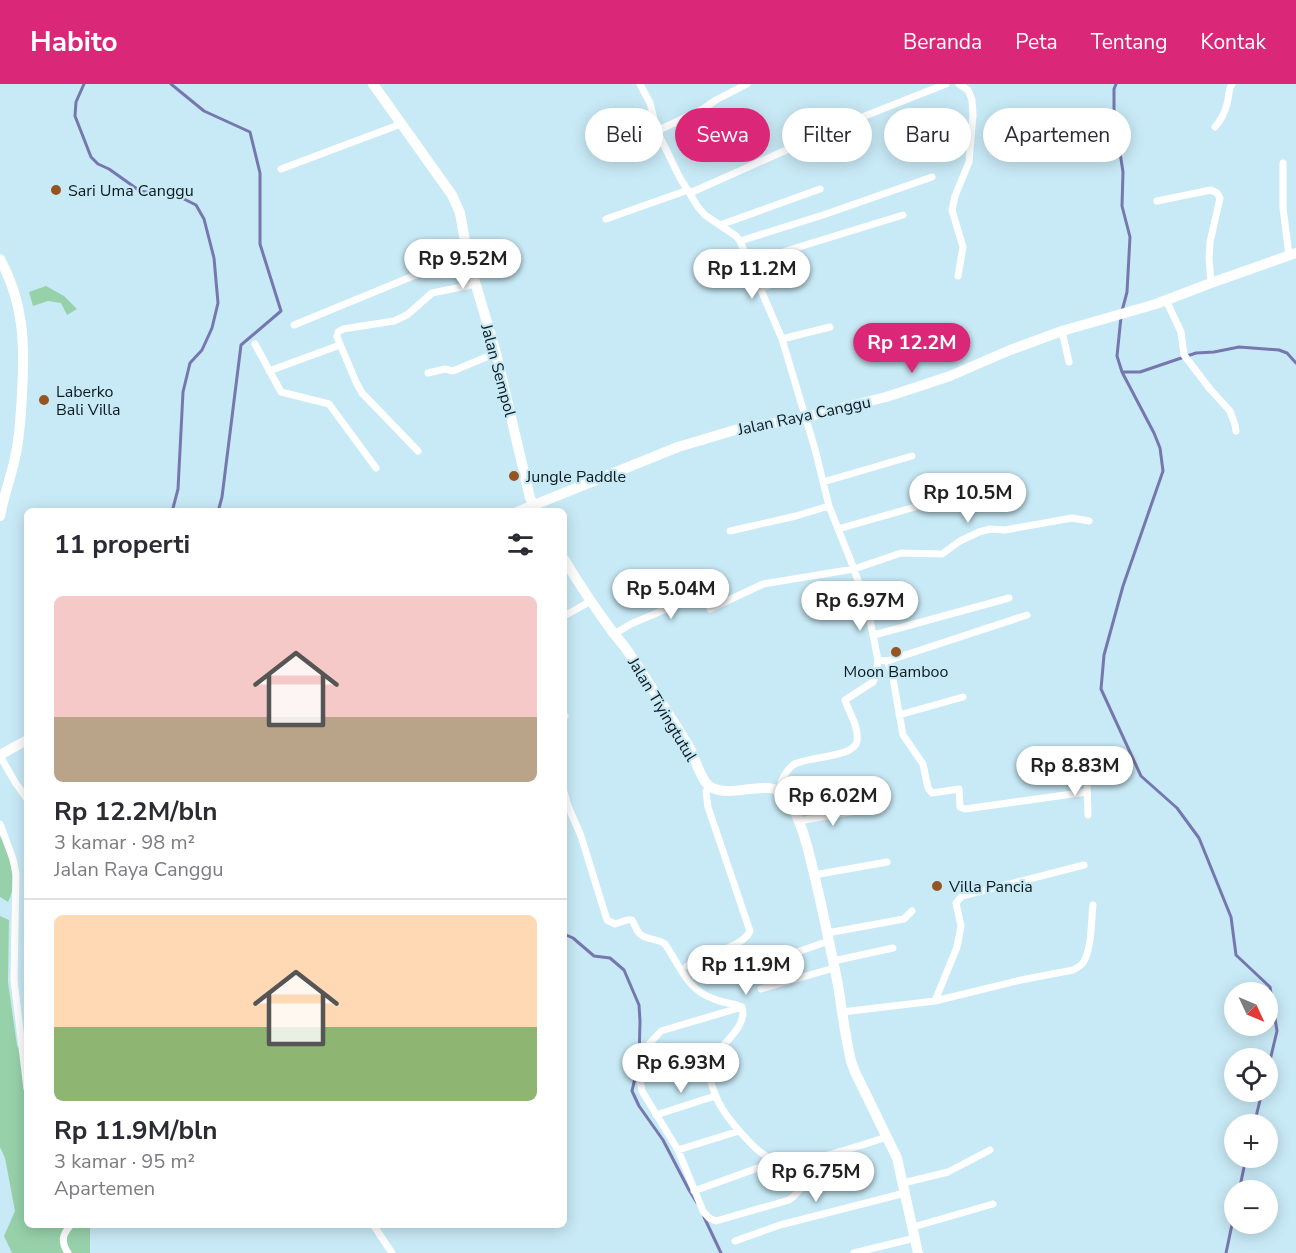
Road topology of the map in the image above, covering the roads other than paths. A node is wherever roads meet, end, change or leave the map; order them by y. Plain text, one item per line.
1 (373, 84) edge
2 (640, 84) edge
3 (747, 84) edge
4 (946, 84) edge
5 (959, 84) edge
6 (1232, 84) edge
7 (651, 108) edge
8 (400, 124) junction
9 (1215, 127) dead end
10 (663, 128) edge
11 (663, 143) edge
12 (1283, 163) dead end
13 (281, 169) dead end
14 (932, 177) dead end
15 (820, 189) dead end
16 (689, 192) junction
17 (1157, 201) dead end
18 (903, 215) dead end
19 (606, 219) dead end
20 (720, 225) junction
21 (740, 241) junction
22 (1294, 254) edge
23 (468, 258) junction
24 (0, 259) edge
25 (750, 262) junction
26 (805, 274) dead end
27 (957, 276) dead end
28 (1211, 283) junction
29 (476, 284) junction
30 (761, 288) junction
31 (1166, 300) junction
32 (294, 325) dead end
33 (830, 327) dead end
34 (1062, 331) junction
35 (782, 339) junction
36 (255, 344) dead end
37 (340, 345) junction
38 (496, 353) junction
39 (1069, 362) dead end
40 (269, 371) junction
41 (428, 373) dead end
42 (806, 417) junction
43 (1236, 431) dead end
44 (418, 451) dead end
45 (912, 456) dead end
46 (376, 468) dead end
47 (823, 482) junction
48 (964, 493) dead end
49 (829, 506) junction
50 (535, 508) edge
51 (0, 516) edge
52 (1089, 520) dead end
53 (838, 529) junction
54 (730, 531) dead end
55 (567, 564) edge
56 (854, 569) junction
57 (707, 574) dead end
58 (1009, 598) dead end
59 (591, 601) junction
60 (710, 609) dead end
61 (567, 614) edge
62 (1027, 615) dead end
63 (614, 634) junction
64 (874, 635) junction
65 (878, 660) junction
66 (886, 661) junction
67 (963, 697) dead end
68 (899, 715) junction
69 (24, 742) edge
70 (0, 756) edge
71 (1087, 779) dead end
72 (709, 785) junction
73 (778, 790) junction
74 (1087, 792) junction
75 (24, 795) edge
76 (567, 802) edge
77 (862, 810) dead end
78 (1088, 815) dead end
79 (799, 821) junction
80 (0, 824) edge
81 (887, 862) dead end
82 (1084, 865) dead end
83 (814, 875) junction
84 (1093, 905) dead end
85 (912, 911) dead end
86 (828, 937) junction
87 (893, 948) dead end
88 (774, 960) dead end
89 (834, 964) junction
90 (687, 966) dead end
91 (761, 988) dead end
92 (935, 1001) junction
93 (742, 1007) junction
94 (842, 1012) junction
95 (24, 1062) edge
96 (707, 1065) junction
97 (639, 1075) junction
98 (715, 1096) junction
99 (656, 1115) junction
100 (739, 1131) junction
101 (887, 1137) junction
102 (678, 1150) junction
103 (990, 1150) dead end
104 (777, 1161) junction
105 (806, 1161) junction
106 (904, 1188) junction
107 (694, 1191) junction
108 (993, 1204) dead end
109 (68, 1228) edge
110 (375, 1228) edge
111 (914, 1233) junction
112 (735, 1241) dead end
113 (69, 1253) edge
114 (392, 1253) edge
115 (854, 1253) edge
116 (918, 1253) edge

1 - 8 street, Jalan Sempol
2 - 7 street
3 - 10 street
4 - 16 street
5 - 27 street
6 - 9 street
8 - 13 street
8 - 23 street, Jalan Sempol
11 - 16 street
12 - 22 street
14 - 21 street
15 - 20 street
16 - 19 street
16 - 20 street
17 - 28 street
18 - 25 street
20 - 21 street
21 - 25 street
22 - 28 street, Jalan Raya Canggu
23 - 29 street, Jalan Sempol
23 - 32 street
24 - 51 street
25 - 30 street
26 - 30 street
28 - 31 street, Jalan Raya Canggu
29 - 37 street
29 - 38 street, Jalan Sempol
30 - 35 street
31 - 34 street, Jalan Raya Canggu
31 - 43 street
33 - 35 street
34 - 39 street
34 - 42 street, Jalan Raya Canggu
35 - 42 street
36 - 40 street
37 - 40 street
37 - 44 street
38 - 41 street
38 - 50 street, Jalan Sempol
40 - 46 street
42 - 47 street
42 - 50 street, Jalan Raya Canggu
45 - 47 street
47 - 49 street
48 - 53 street
49 - 53 street
49 - 54 street
52 - 56 street
53 - 56 street
55 - 59 street, Jalan Tiyingtutul
56 - 60 street
56 - 64 street
57 - 63 street
58 - 64 street
59 - 61 street
59 - 63 street, Jalan Tiyingtutul
62 - 66 street
63 - 72 street, Jalan Tiyingtutul
64 - 65 street
65 - 66 street
65 - 73 street
66 - 68 street
67 - 68 street
68 - 74 street
69 - 70 street
70 - 75 street
71 - 74 street
72 - 73 street
72 - 90 street
73 - 79 street
74 - 78 street
76 - 93 street
77 - 79 street
79 - 83 street
80 - 95 street
81 - 83 street
82 - 92 street
83 - 86 street
84 - 92 street
85 - 86 street
86 - 88 street
86 - 89 street
87 - 89 street
89 - 91 street
89 - 94 street
92 - 94 street
93 - 96 street
93 - 97 street
94 - 101 street
96 - 97 street
96 - 98 street
97 - 99 street
98 - 99 street
98 - 100 street
99 - 102 street
100 - 102 street
100 - 104 street
101 - 105 street
101 - 106 street
102 - 107 street
103 - 106 street
104 - 105 street
104 - 107 street
105 - 107 street
106 - 111 street
106 - 112 street
108 - 111 street
109 - 113 street
110 - 114 street
111 - 115 street
111 - 116 street

